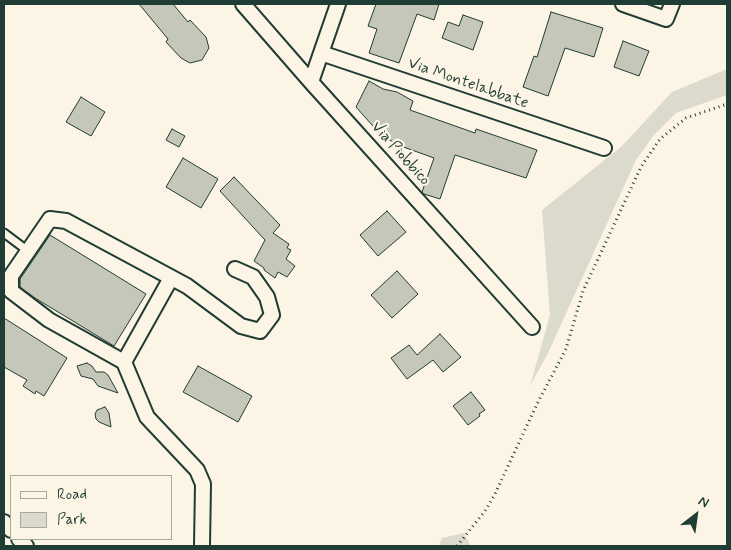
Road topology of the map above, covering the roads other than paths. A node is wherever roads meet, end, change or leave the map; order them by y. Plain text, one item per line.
1 (243, 4) edge
2 (338, 4) edge
3 (623, 4) edge
4 (672, 4) edge
5 (321, 53) junction
6 (311, 82) junction
7 (604, 148) dead end
8 (4, 234) edge
9 (28, 251) junction
10 (235, 269) dead end
11 (171, 278) junction
12 (532, 327) dead end
13 (124, 362) junction
14 (202, 546) edge

1 - 6 street, Via Piobbico
2 - 5 street
3 - 4 street
5 - 6 street
5 - 7 street, Via Montelabbate
6 - 12 street, Via Piobbico
8 - 9 lane
9 - 11 street
9 - 13 street
10 - 11 street
11 - 13 street
13 - 14 street

